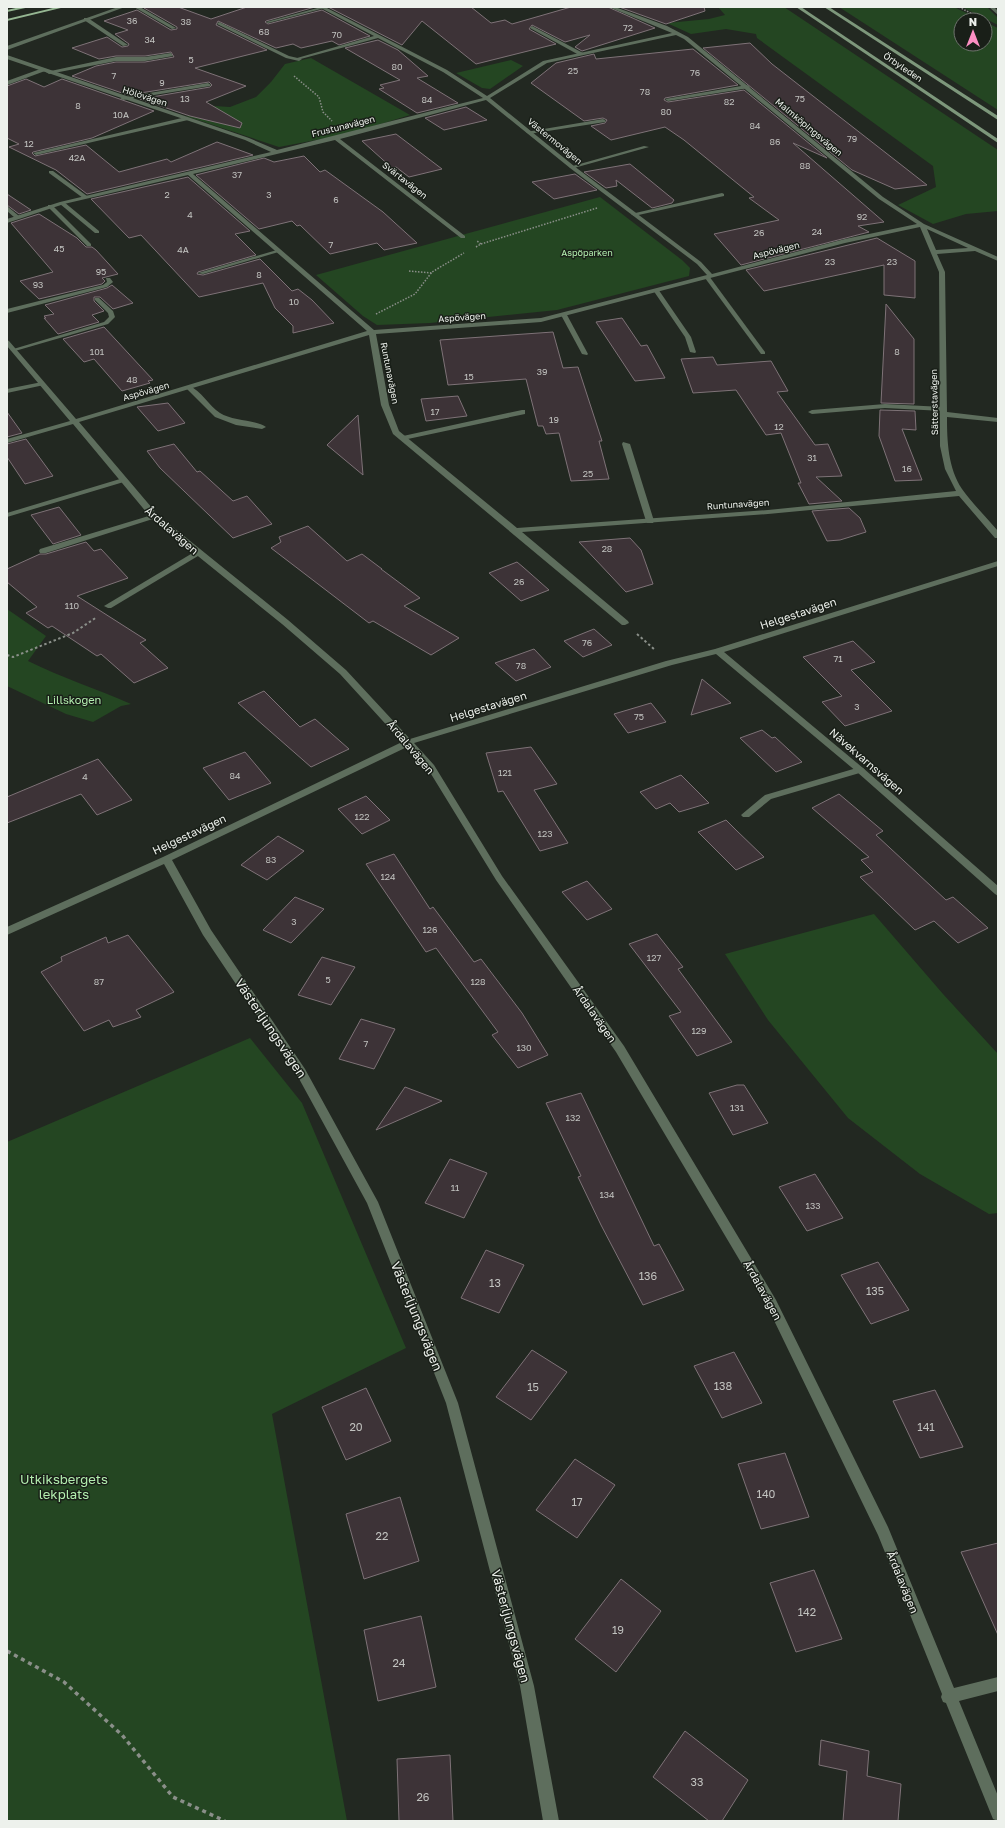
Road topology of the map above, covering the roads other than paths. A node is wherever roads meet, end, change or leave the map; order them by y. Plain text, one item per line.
1 (28, 7) edge
2 (63, 7) edge
3 (123, 7) edge
4 (136, 7) edge
5 (322, 7) edge
6 (611, 7) edge
7 (798, 7) edge
8 (826, 7) edge
9 (991, 7) edge
10 (7, 11) edge
11 (998, 14) edge
12 (86, 19) junction
13 (7, 20) edge
14 (219, 22) dead end
15 (268, 22) dead end
16 (532, 27) dead end
17 (174, 28) dead end
18 (677, 33) junction
19 (377, 37) junction
20 (125, 45) dead end
21 (7, 48) edge
22 (581, 54) junction
23 (171, 55) dead end
24 (7, 57) edge
25 (43, 70) junction
26 (49, 72) junction
27 (7, 83) edge
28 (208, 85) dead end
29 (747, 87) junction
30 (123, 98) junction
31 (487, 98) junction
32 (668, 99) dead end
33 (998, 118) edge
34 (186, 119) junction
35 (602, 121) dead end
36 (529, 132) junction
37 (336, 138) junction
38 (998, 141) edge
39 (646, 147) dead end
40 (276, 152) junction
41 (36, 153) dead end
42 (572, 167) junction
43 (51, 172) dead end
44 (189, 173) junction
45 (722, 195) dead end
46 (85, 197) junction
47 (62, 202) junction
48 (50, 206) junction
49 (7, 208) edge
50 (634, 214) junction
51 (17, 217) junction
52 (7, 221) edge
53 (922, 225) junction
54 (97, 232) dead end
55 (463, 237) road end
56 (89, 245) dead end
57 (976, 249) junction
58 (279, 251) junction
59 (934, 252) junction
60 (998, 259) edge
61 (201, 273) dead end
62 (709, 276) junction
63 (108, 279) dead end
64 (656, 290) junction
65 (97, 299) dead end
66 (7, 311) edge
67 (564, 315) junction
68 (372, 332) junction
69 (7, 342) edge
70 (13, 350) junction
71 (694, 352) dead end
72 (763, 353) dead end
73 (585, 354) dead end
74 (42, 384) junction
75 (189, 388) junction
76 (7, 392) edge
77 (522, 412) dead end
78 (812, 412) dead end
79 (943, 412) junction
80 (998, 420) edge
81 (73, 422) junction
82 (262, 427) dead end
83 (403, 438) junction
84 (7, 441) edge
85 (626, 444) dead end
86 (123, 480) junction
87 (962, 493) junction
88 (7, 515) edge
89 (155, 517) junction
90 (650, 520) junction
91 (515, 530) junction
92 (998, 536) edge
93 (43, 551) dead end
94 (199, 553) junction
95 (998, 562) edge
96 (108, 606) road end
97 (625, 623) road end
98 (718, 651) junction
99 (409, 742) junction
100 (860, 770) junction
101 (746, 814) dead end
102 (166, 859) junction
103 (998, 892) edge
104 (7, 931) edge
105 (998, 1684) edge
106 (948, 1696) junction
107 (998, 1814) edge
108 (550, 1821) edge

1 - 10 main road
2 - 13 main road
3 - 12 street
4 - 17 street
5 - 15 street
5 - 19 street, Västermovägen
6 - 18 street, Malmköpingsvägen
7 - 38 main road, Örbyleden
8 - 33 main road, Örbyleden
9 - 11 street
12 - 20 street
12 - 21 street
14 - 19 street
16 - 22 street
18 - 22 street, Frustunavägen
18 - 29 street, Malmköpingsvägen
19 - 31 street, Västermovägen
22 - 31 street, Frustunavägen
23 - 26 street
24 - 25 street, Hölövägen
25 - 26 street, Hölövägen
25 - 27 street
26 - 30 street, Hölövägen
28 - 30 street
29 - 32 street
29 - 53 street, Malmköpingsvägen
30 - 34 street, Hölövägen
31 - 36 street, Västermovägen
31 - 37 street, Frustunavägen
34 - 40 street, Hölövägen
34 - 41 street
35 - 36 street
36 - 42 street, Västermovägen
37 - 40 street, Frustunavägen
37 - 55 street, Svärtavägen
39 - 42 street
40 - 44 street, Frustunavägen
42 - 50 street, Västermovägen
43 - 46 street
44 - 46 street, Frustunavägen
44 - 58 street, Runtunavägen
45 - 50 street
46 - 47 street, Frustunavägen
47 - 48 street, Frustunavägen
47 - 54 street
48 - 51 street, Frustunavägen
48 - 56 street
49 - 51 street
50 - 62 street, Västermovägen
51 - 52 street, Frustunavägen
53 - 57 street, Malmköpingsvägen
53 - 59 street, Sätterstavägen
53 - 62 street, Aspövägen
57 - 59 street
57 - 60 street, Malmköpingsvägen
58 - 61 street
58 - 68 street, Runtunavägen
59 - 79 street, Sätterstavägen
62 - 64 street, Aspövägen
62 - 72 street, Västermovägen
63 - 66 street
64 - 67 street, Aspövägen
64 - 71 street
65 - 70 street
67 - 68 street, Aspövägen
67 - 73 street
68 - 75 street, Aspövägen
68 - 83 street, Runtunavägen
69 - 70 street, Årdalavägen
70 - 74 street, Årdalavägen
74 - 76 street
74 - 81 street, Årdalavägen
75 - 81 street, Aspövägen
75 - 82 street
77 - 83 street
78 - 79 street
79 - 80 street
79 - 87 street, Sätterstavägen
81 - 84 street, Aspövägen
81 - 86 street, Årdalavägen
83 - 91 street, Runtunavägen
85 - 90 street
86 - 88 street
86 - 89 street, Årdalavägen
87 - 90 street, Runtunavägen
87 - 92 street, Sätterstavägen
89 - 93 street
89 - 94 street, Årdalavägen
90 - 91 street, Runtunavägen
91 - 97 street, Runtunavägen
94 - 96 street
94 - 99 street, Årdalavägen
95 - 98 street, Helgestavägen
98 - 99 street, Helgestavägen
98 - 100 street, Nävekvarnsvägen
99 - 102 street, Helgestavägen
99 - 106 street, Årdalavägen
100 - 101 street
100 - 103 street, Nävekvarnsvägen
102 - 104 street, Helgestavägen
102 - 108 street, Västerljungsvägen
105 - 106 street
106 - 107 street, Årdalavägen

